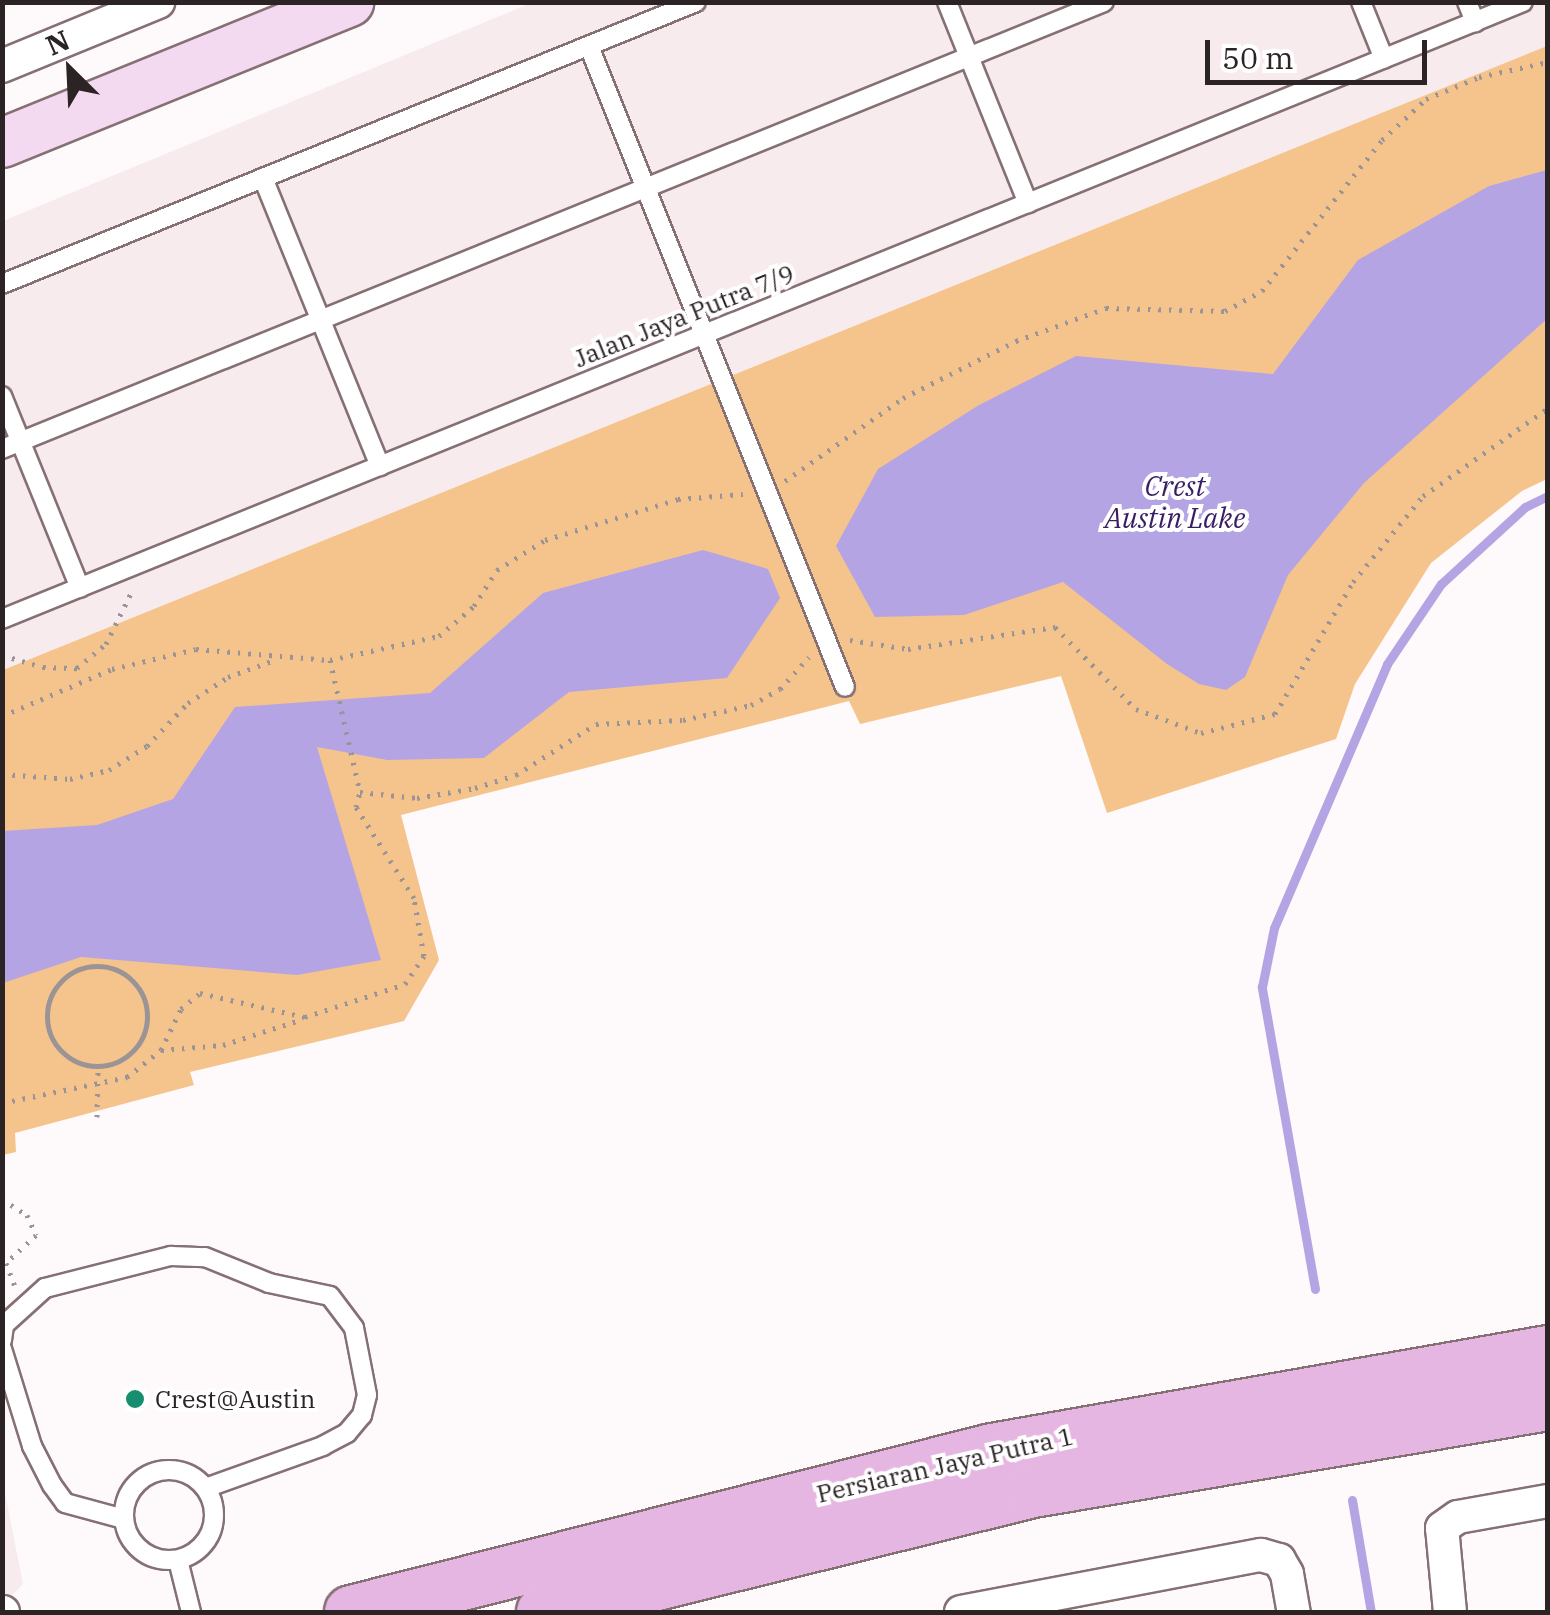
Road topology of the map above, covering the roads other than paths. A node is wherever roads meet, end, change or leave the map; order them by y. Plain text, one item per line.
1 (158, 2) edge
2 (350, 2) edge
3 (696, 2) edge
4 (947, 2) edge
5 (1104, 2) edge
6 (1361, 2) edge
7 (1467, 2) edge
8 (1522, 2) edge
9 (1475, 22) junction
10 (589, 46) junction
11 (969, 57) junction
12 (1384, 59) junction
13 (2, 66) edge
14 (2, 144) edge
15 (262, 178) junction
16 (646, 188) junction
17 (1028, 203) junction
18 (2, 284) edge
19 (320, 320) junction
20 (706, 334) junction
21 (2, 396) edge
22 (21, 442) junction
23 (2, 449) edge
24 (380, 466) junction
25 (80, 588) junction
26 (2, 619) edge
27 (846, 687) dead end
28 (2, 1340) edge
29 (2, 1350) edge
30 (1548, 1352) edge
31 (1548, 1404) edge
32 (206, 1488) junction
33 (1548, 1501) edge
34 (124, 1518) junction
35 (178, 1560) junction
36 (191, 1612) edge
37 (350, 1612) edge
38 (543, 1612) edge
39 (961, 1612) edge
40 (1294, 1612) edge
41 (1450, 1612) edge

1 - 13 street
2 - 14 street
3 - 10 lane
4 - 11 lane
5 - 11 lane
6 - 12 lane
7 - 9 lane
8 - 9 lane, Jalan Jaya Putra 7/9
9 - 12 lane, Jalan Jaya Putra 7/9
10 - 15 lane
10 - 16 lane
11 - 16 lane
11 - 17 lane
12 - 17 lane, Jalan Jaya Putra 7/9
15 - 18 lane
15 - 19 lane
16 - 19 lane
16 - 20 lane
17 - 20 lane, Jalan Jaya Putra 7/9
19 - 22 lane
19 - 24 lane
20 - 24 lane, Jalan Jaya Putra 7/9
20 - 27 lane
21 - 22 lane
22 - 23 lane
22 - 25 lane
24 - 25 lane, Jalan Jaya Putra 7/9
25 - 26 lane, Jalan Jaya Putra 7/9
28 - 32 lane
29 - 34 lane
30 - 37 main road, Persiaran Jaya Putra 1
31 - 38 main road, Persiaran Jaya Putra 1
32 - 34 lane
32 - 35 lane
33 - 41 street
34 - 35 lane
35 - 36 lane
39 - 40 street

